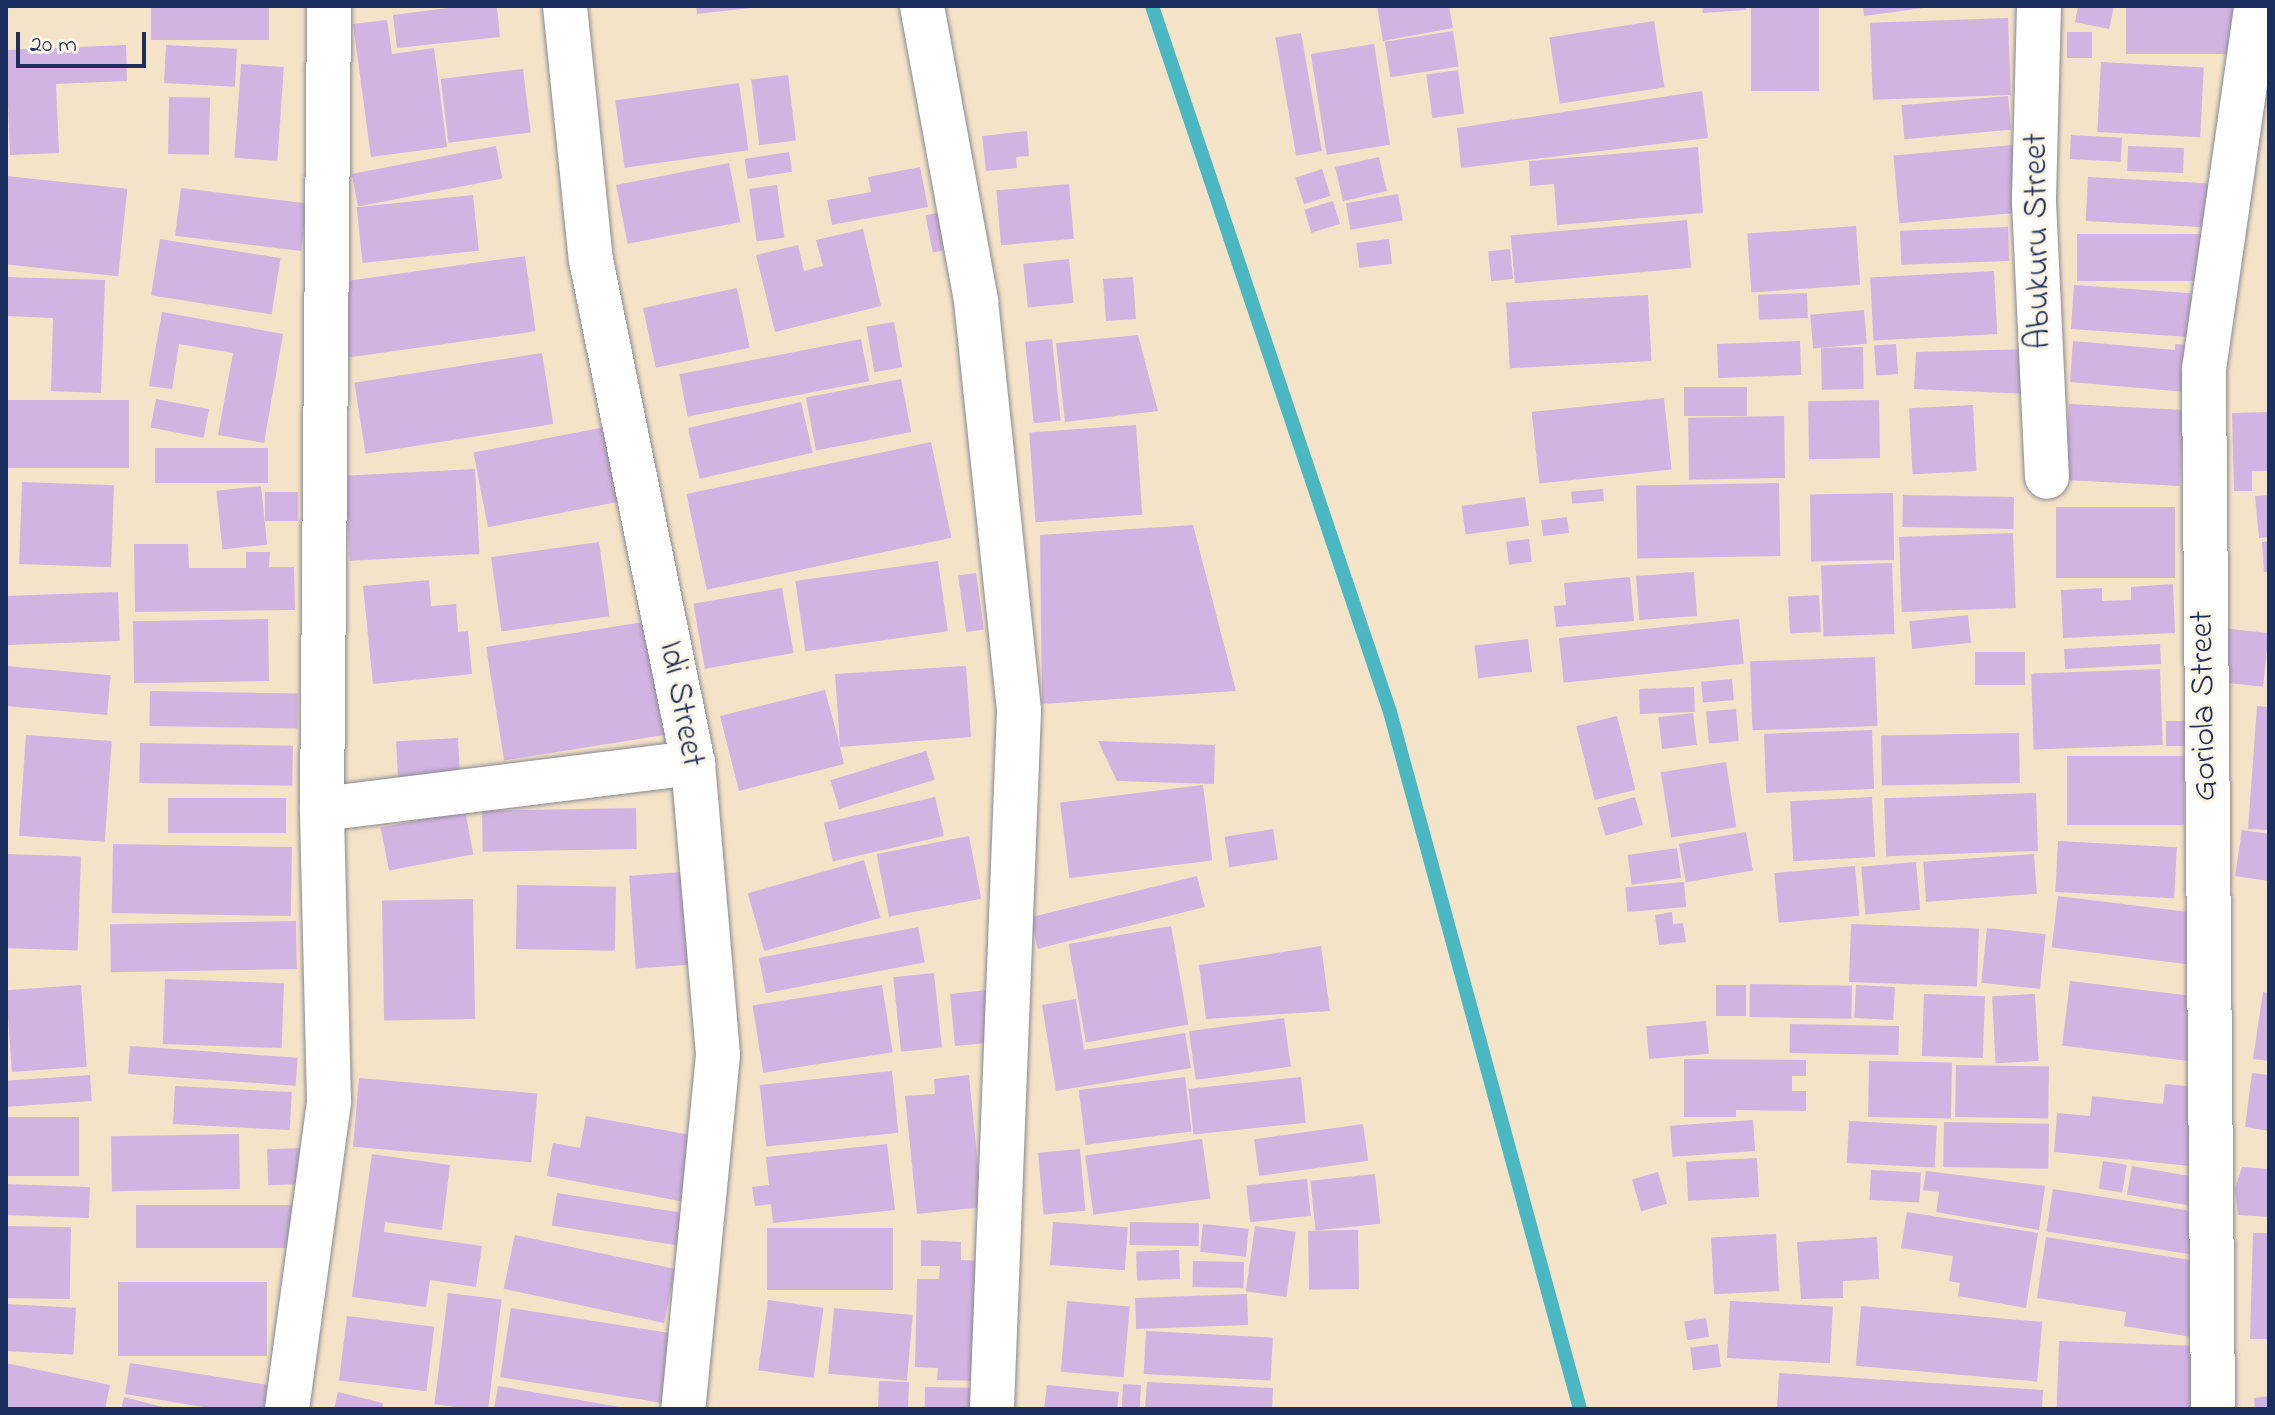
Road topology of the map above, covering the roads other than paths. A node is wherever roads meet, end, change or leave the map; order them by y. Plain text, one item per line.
1 (329, 6) edge
2 (565, 6) edge
3 (922, 6) edge
4 (2039, 6) edge
5 (2256, 6) edge
6 (2047, 477) dead end
7 (693, 763) junction
8 (322, 809) junction
9 (287, 1409) edge
10 (683, 1409) edge
11 (992, 1409) edge
12 (2213, 1409) edge

1 - 8 street
2 - 7 street, Idi Street
3 - 11 street
4 - 6 street, Abukuru Street
5 - 12 street, Goriola Street
7 - 8 street
7 - 10 street, Idi Street
8 - 9 street

